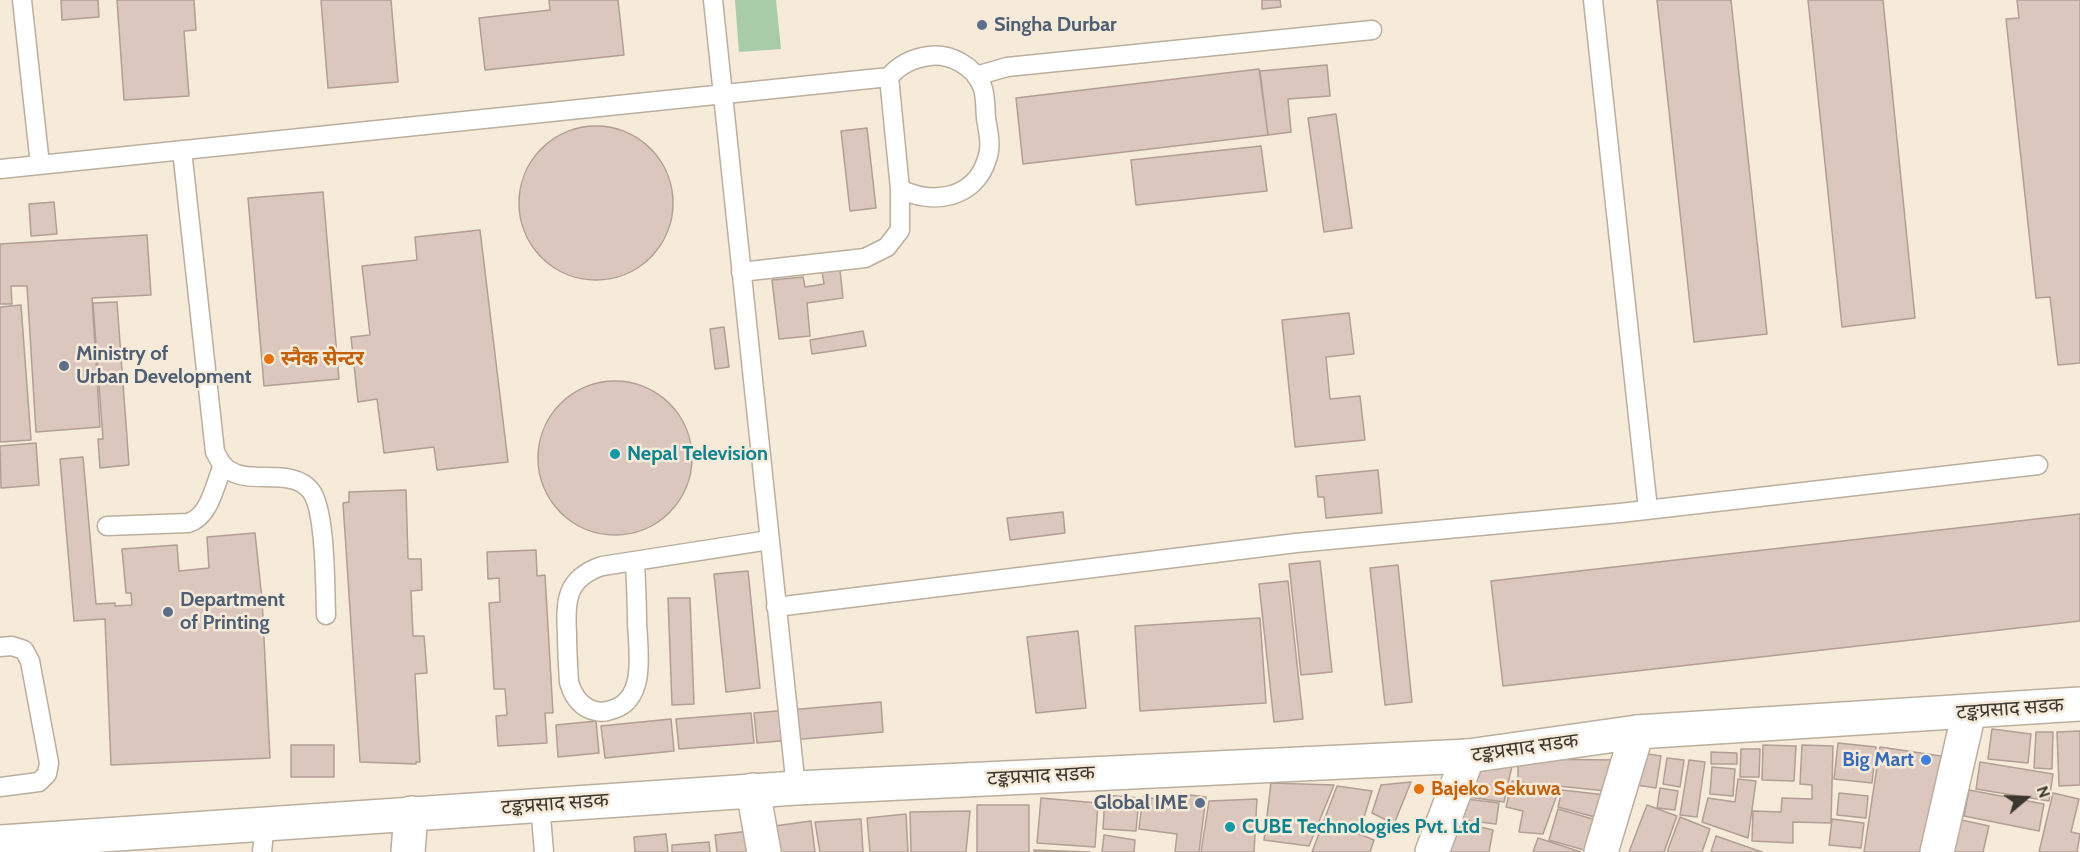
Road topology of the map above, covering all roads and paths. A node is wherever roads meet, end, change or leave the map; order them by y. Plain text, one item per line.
1 (22, 0) edge
2 (713, 0) edge
3 (1593, 0) edge
4 (1372, 30) dead end
5 (976, 76) junction
6 (890, 77) junction
7 (723, 93) junction
8 (182, 150) junction
9 (40, 165) junction
10 (0, 169) edge
11 (900, 189) junction
12 (741, 272) junction
13 (223, 465) junction
14 (2038, 465) dead end
15 (1648, 509) junction
16 (107, 526) dead end
17 (770, 540) junction
18 (635, 562) junction
19 (776, 607) junction
20 (326, 615) dead end
21 (0, 647) edge
22 (2080, 704) edge
23 (1970, 712) junction
24 (1636, 732) junction
25 (1468, 756) junction
26 (0, 787) edge
27 (795, 788) junction
28 (753, 790) junction
29 (540, 805) junction
30 (411, 813) junction
31 (264, 838) edge
32 (6, 845) edge
33 (408, 852) edge
34 (544, 852) edge
35 (764, 852) edge
36 (1432, 852) edge
37 (1601, 852) edge
38 (1937, 852) edge

1 - 9 lane
2 - 7 lane
3 - 15 lane
4 - 5 lane
5 - 6 lane
5 - 11 lane
6 - 7 lane
6 - 11 lane
7 - 8 lane
7 - 12 lane
8 - 9 lane
8 - 13 lane
9 - 10 lane
11 - 12 lane
12 - 17 lane
13 - 16 lane
13 - 20 lane
14 - 15 lane
15 - 19 lane
17 - 18 lane
17 - 19 lane
18 - 18 lane
19 - 27 lane
21 - 26 lane
22 - 23 street, टङ्कप्रसाद सडक
23 - 24 street, टङ्कप्रसाद सडक
23 - 38 street
24 - 25 street, टङ्कप्रसाद सडक
24 - 37 street
25 - 27 street, टङ्कप्रसाद सडक
25 - 36 street
27 - 28 street, टङ्कप्रसाद सडक
28 - 29 street, टङ्कप्रसाद सडक
28 - 35 street
29 - 30 street, टङ्कप्रसाद सडक
29 - 34 lane
30 - 31 street, टङ्कप्रसाद सडक
30 - 33 street
31 - 32 street, टङ्कप्रसाद सडक

